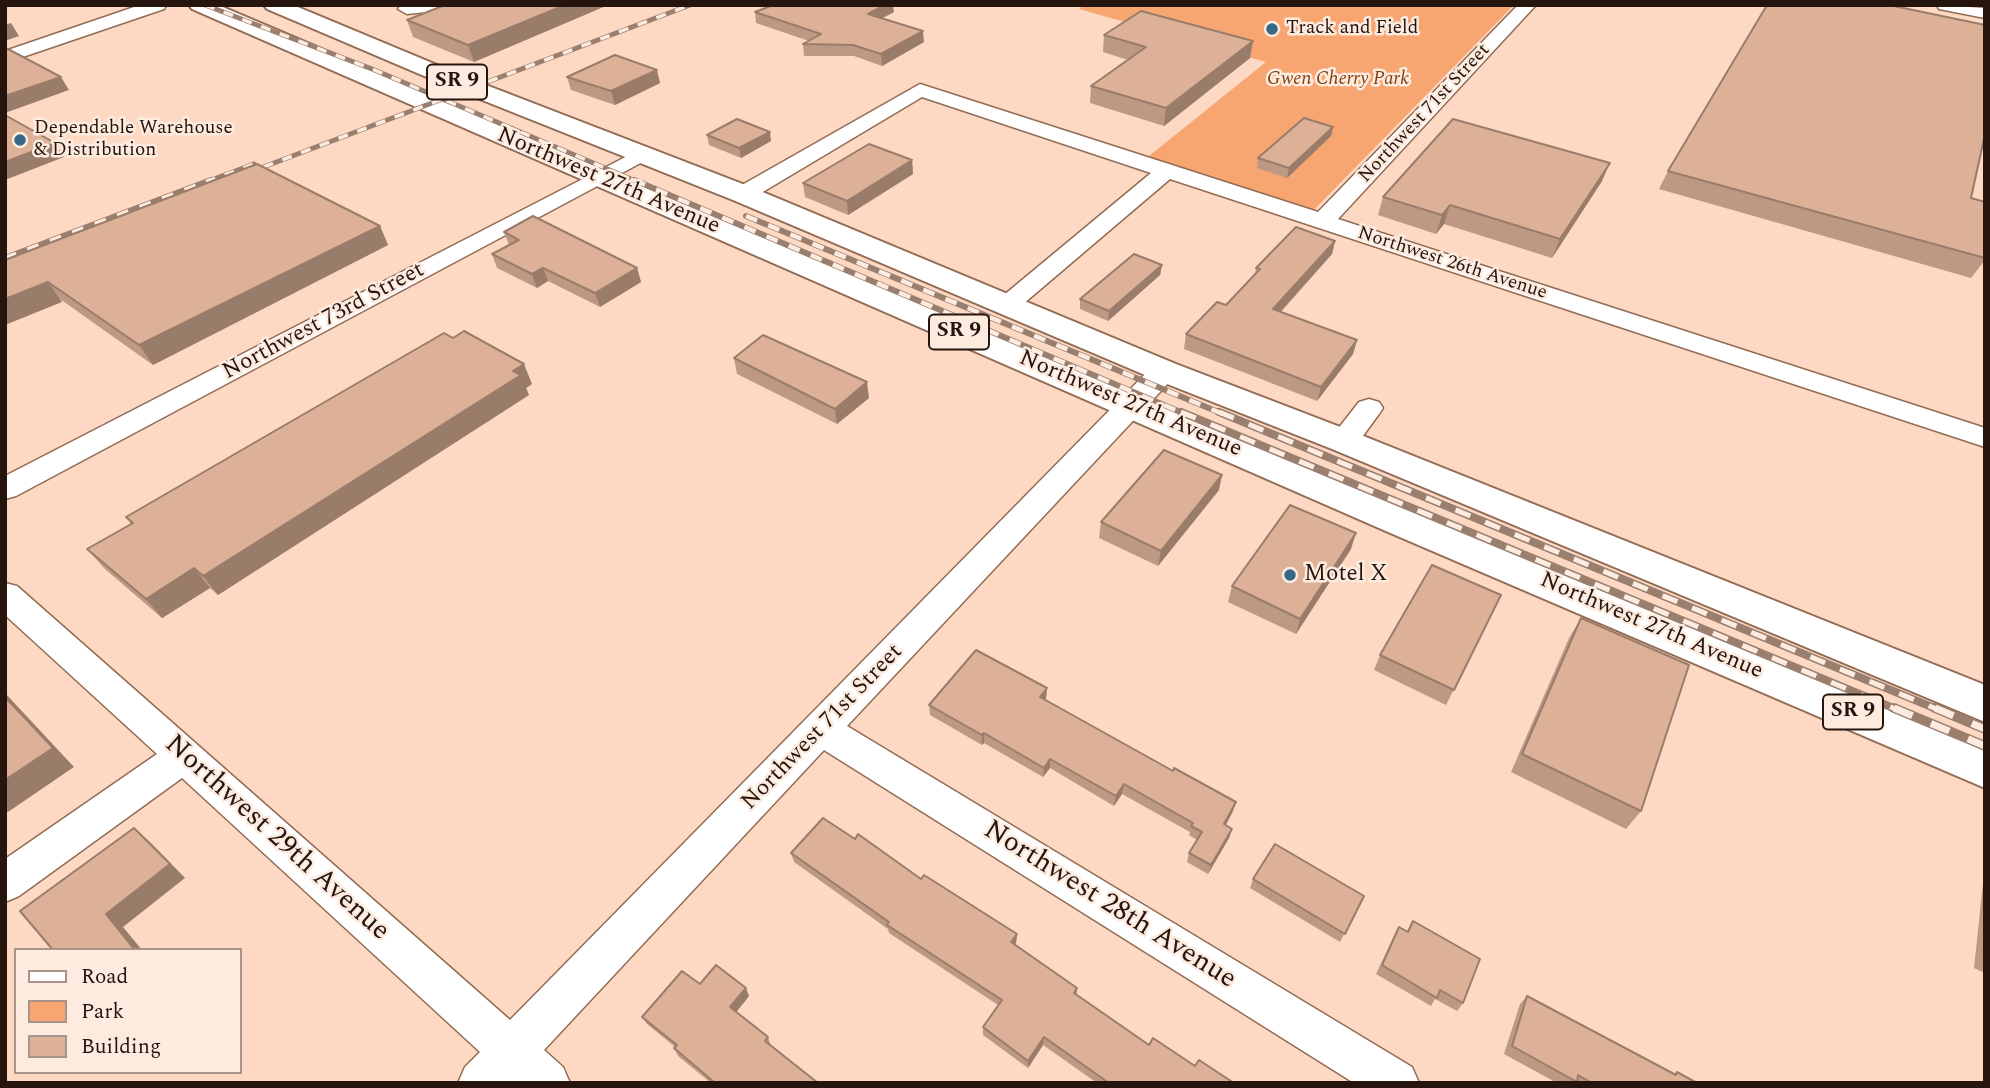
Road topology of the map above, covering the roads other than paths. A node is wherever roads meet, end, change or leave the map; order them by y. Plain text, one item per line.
1 (158, 5) edge
2 (199, 5) edge
3 (274, 5) edge
4 (446, 5) edge
5 (1528, 5) edge
6 (1945, 5) edge
7 (407, 9) dead end
8 (1985, 13) edge
9 (5, 57) edge
10 (643, 154) junction
11 (1166, 172) junction
12 (598, 178) junction
13 (743, 194) junction
14 (1322, 222) junction
15 (1007, 305) junction
16 (1164, 371) junction
17 (1131, 406) junction
18 (1369, 408) dead end
19 (1985, 438) edge
20 (1344, 441) junction
21 (5, 489) edge
22 (5, 595) edge
23 (1985, 704) edge
24 (822, 730) junction
25 (184, 756) junction
26 (1985, 768) edge
27 (5, 883) edge
28 (512, 1051) junction
29 (481, 1083) edge
30 (547, 1083) edge
31 (1396, 1083) edge

1 - 9 street
2 - 12 main road, Northwest 27th Avenue / SR 9
3 - 10 main road, Northwest 27th Avenue / SR 9
4 - 7 street
5 - 14 street, Northwest 71st Street
6 - 8 street
10 - 12 street, Northwest 73rd Street
10 - 13 main road, Northwest 27th Avenue / SR 9
11 - 13 street, Northwest 26th Avenue
11 - 14 street, Northwest 26th Avenue
11 - 15 street
12 - 17 main road, Northwest 27th Avenue / SR 9
12 - 21 street, Northwest 73rd Street
13 - 15 main road, Northwest 27th Avenue / SR 9
14 - 19 street, Northwest 26th Avenue
15 - 16 main road, Northwest 27th Avenue / SR 9
16 - 17 street, Northwest 71st Street
16 - 20 main road, Northwest 27th Avenue / SR 9
17 - 24 street, Northwest 71st Street
17 - 26 main road, Northwest 27th Avenue / SR 9
18 - 20 street
20 - 23 main road, Northwest 27th Avenue / SR 9
22 - 25 street, Northwest 29th Avenue
24 - 28 street, Northwest 71st Street
24 - 31 street, Northwest 28th Avenue
25 - 27 street
25 - 28 street, Northwest 29th Avenue
28 - 29 street, Northwest 71st Street
28 - 30 street, Northwest 29th Avenue

